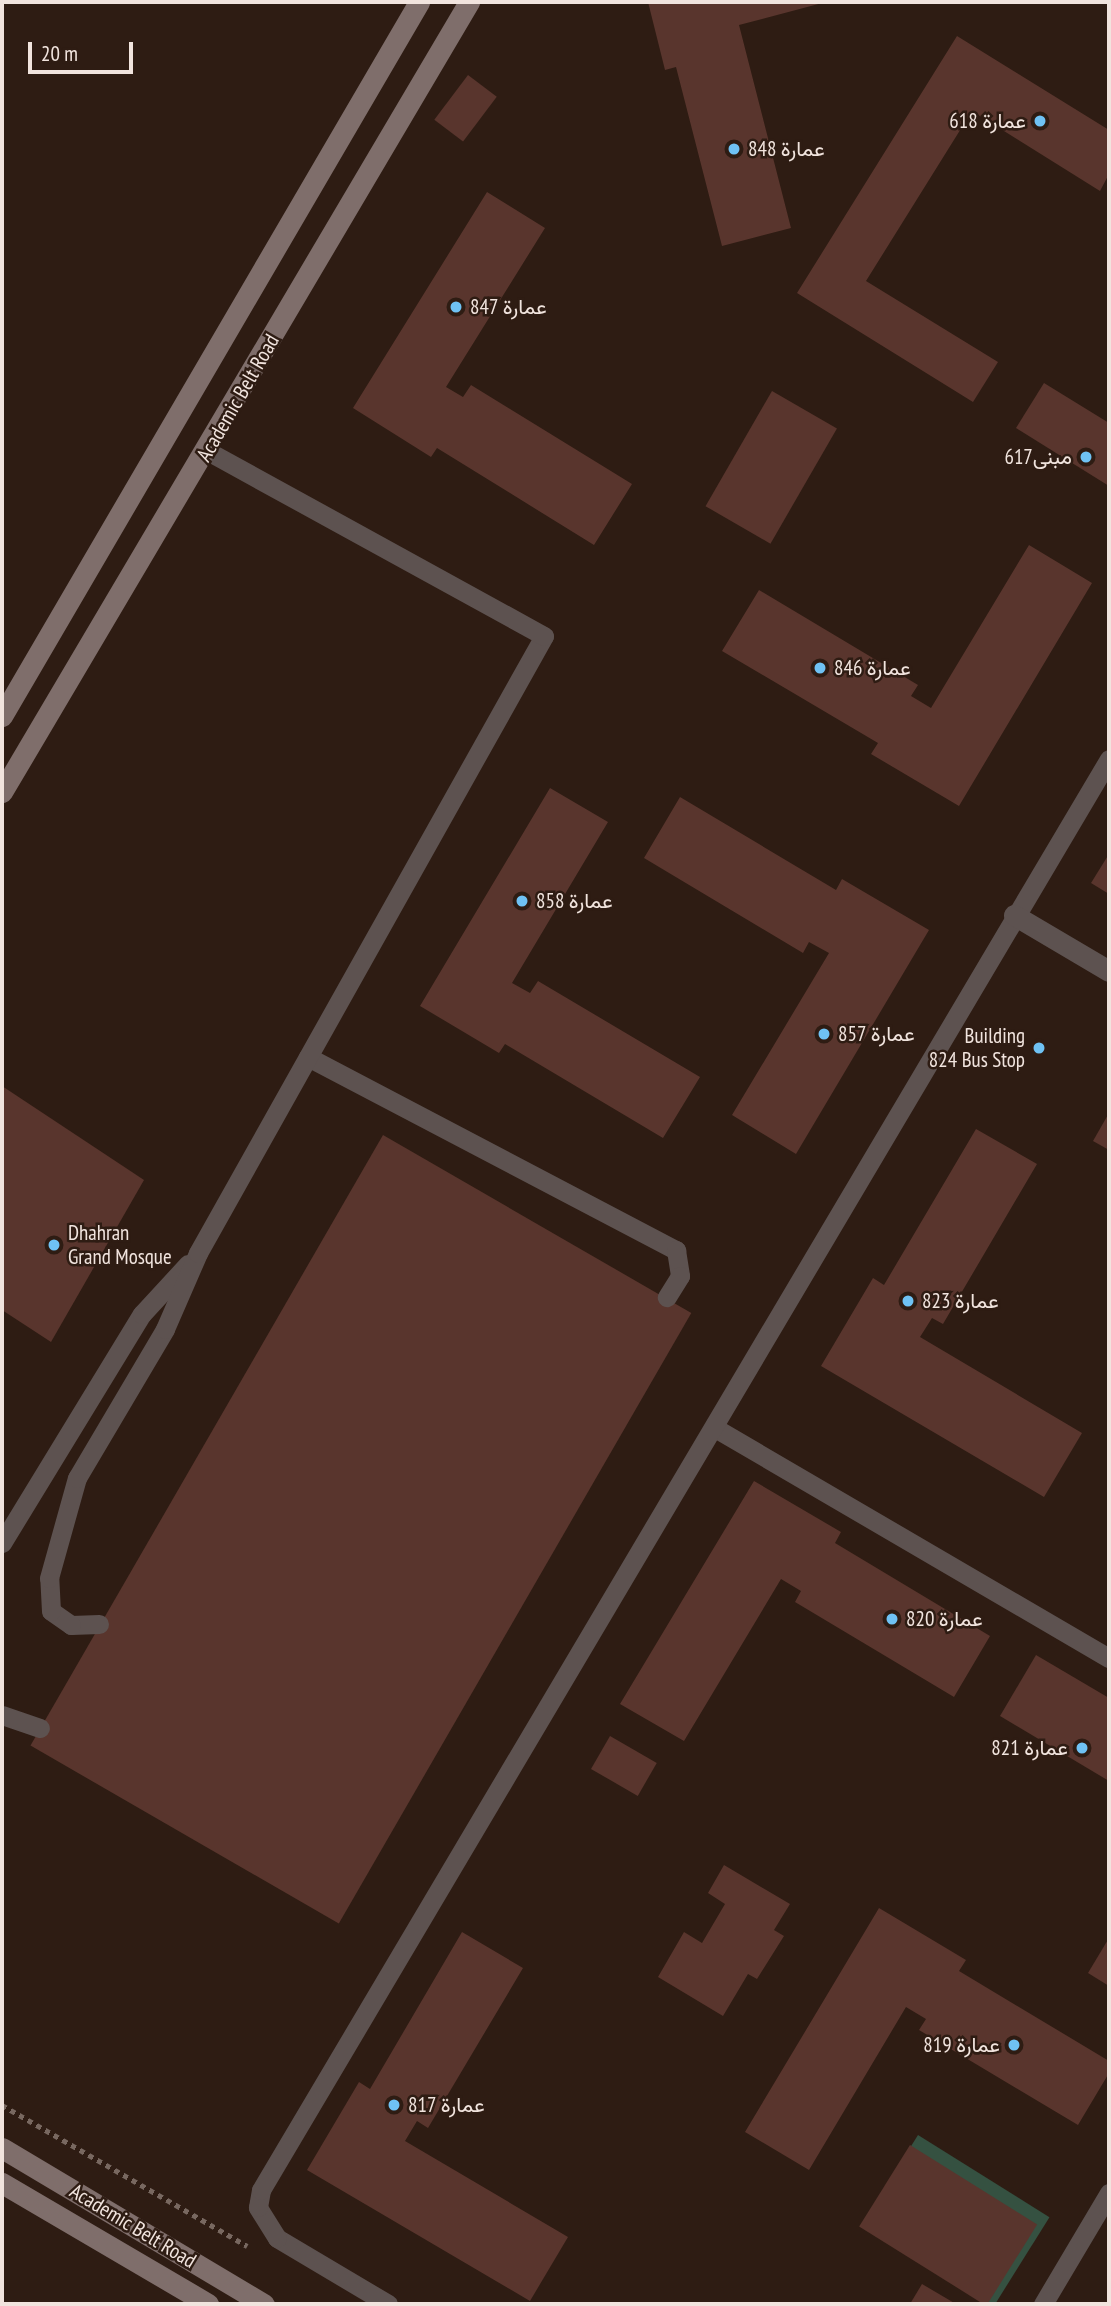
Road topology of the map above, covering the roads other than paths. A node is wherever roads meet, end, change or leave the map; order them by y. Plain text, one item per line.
1 (419, 2) edge
2 (469, 2) edge
3 (207, 451) junction
4 (2, 716) edge
5 (1109, 759) edge
6 (2, 792) edge
7 (1014, 915) junction
8 (1109, 971) edge
9 (308, 1057) junction
10 (198, 1253) junction
11 (667, 1297) dead end
12 (715, 1428) junction
13 (2, 1543) edge
14 (99, 1624) dead end
15 (1109, 1658) edge
16 (2, 1715) edge
17 (40, 1728) dead end
18 (2, 2148) edge
19 (2, 2183) edge
20 (1109, 2193) edge
21 (208, 2304) edge
22 (264, 2304) edge
23 (388, 2304) edge
24 (1042, 2304) edge

1 - 4 street, Academic Belt Road
2 - 3 street, Academic Belt Road
3 - 6 street, Academic Belt Road
3 - 9 lane
5 - 7 lane
7 - 8 street
7 - 12 lane
9 - 10 lane
9 - 11 lane
10 - 13 lane
10 - 14 lane
12 - 15 lane
12 - 23 lane
16 - 17 lane
18 - 22 street, Academic Belt Road
19 - 21 street, Academic Belt Road
20 - 24 lane

